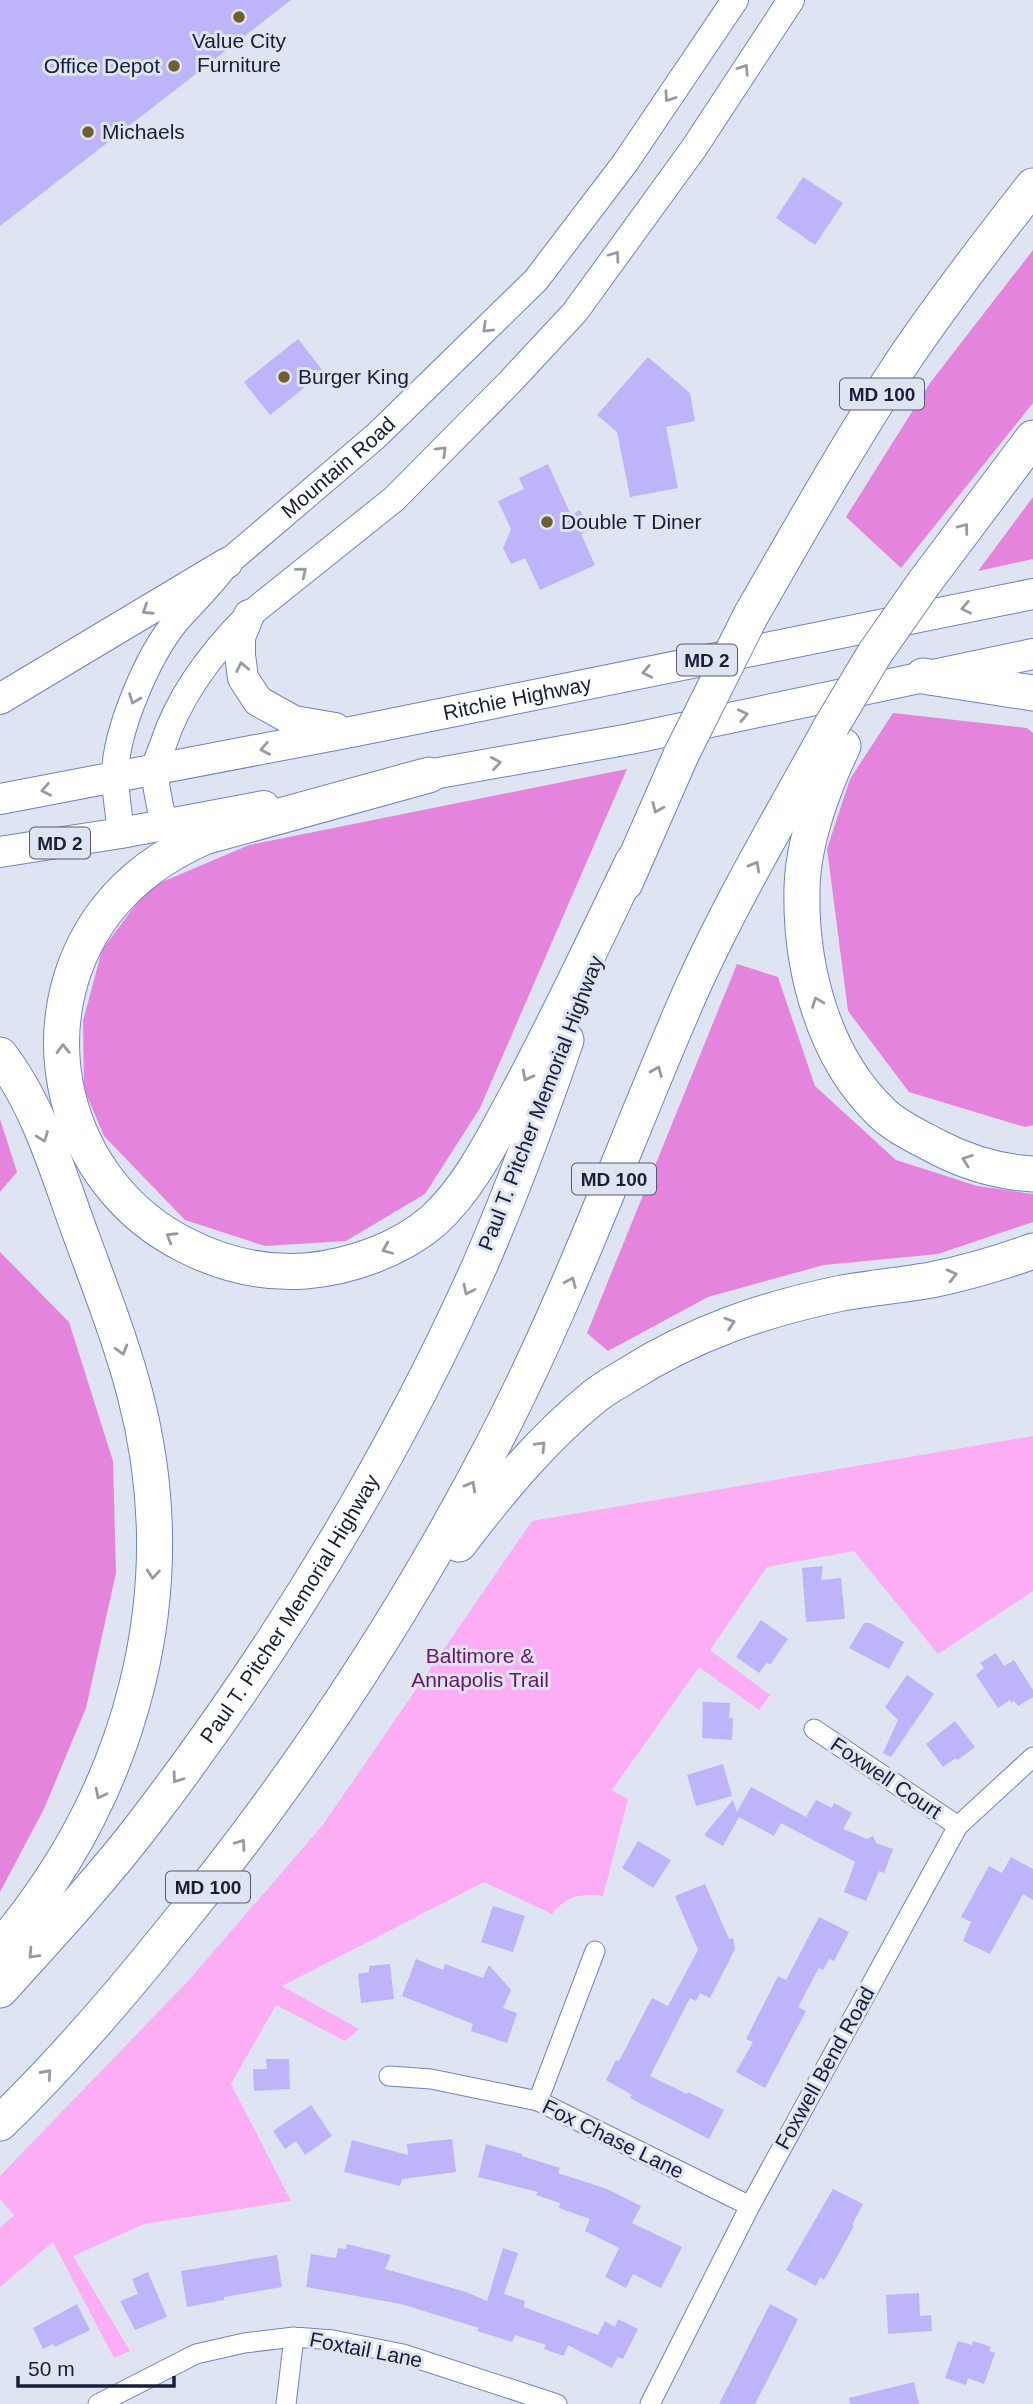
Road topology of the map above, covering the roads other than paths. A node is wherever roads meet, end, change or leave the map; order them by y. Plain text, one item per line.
1 (735, 0) edge
2 (791, 0) edge
3 (1033, 186) edge
4 (1033, 218) edge
5 (1033, 438) edge
6 (227, 563) junction
7 (1033, 594) edge
8 (249, 615) junction
9 (751, 615) junction
10 (1033, 654) edge
11 (923, 676) junction
12 (1033, 693) edge
13 (0, 699) edge
14 (844, 722) junction
15 (356, 731) junction
16 (155, 769) junction
17 (429, 775) junction
18 (115, 777) junction
19 (0, 799) edge
20 (164, 825) junction
21 (121, 833) junction
22 (0, 852) edge
23 (633, 861) junction
24 (0, 1055) edge
25 (1033, 1174) edge
26 (1033, 1251) edge
27 (388, 1630) junction
28 (814, 1729) dead end
29 (1033, 1756) edge
30 (958, 1826) junction
31 (0, 1948) edge
32 (596, 1951) dead end
33 (0, 1990) edge
34 (389, 2076) dead end
35 (538, 2101) junction
36 (0, 2123) edge
37 (750, 2206) junction
38 (293, 2337) junction
39 (98, 2404) edge
40 (286, 2404) edge
41 (557, 2404) edge
42 (650, 2404) edge

1 -> 6 main road, Mountain Road
8 -> 2 main road
3 - 9 highway, Paul T. Pitcher Memorial Highway / MD 100
4 - 9 highway
14 -> 5 highway, MD 100, bridge
6 -> 13 main road
6 -> 18 main road, Mountain Road
7 -> 15 main road, Ritchie Highway / MD 2
15 -> 8 main road
8 - 16 main road
9 -> 23 highway, Paul T. Pitcher Memorial Highway / MD 100, bridge
10 - 11 main road, MD 2
11 - 12 highway
17 -> 11 main road, MD 2
25 -> 14 highway
27 -> 14 highway, MD 100
15 -> 16 main road, Ritchie Highway / MD 2
16 - 18 main road, Ritchie Highway / MD 2
16 - 20 main road
17 - 20 main road, MD 2
23 -> 17 highway
18 -> 19 main road, Ritchie Highway / MD 2
18 - 21 main road, Mountain Road
20 - 21 main road, MD 2
21 - 22 main road, MD 2
23 -> 33 highway, Paul T. Pitcher Memorial Highway / MD 100
24 -> 31 highway
27 -> 26 highway
36 -> 27 highway, MD 100
28 - 30 street, Foxwell Court
29 - 30 street, Foxwell Bend Road
30 - 37 street, Foxwell Bend Road
32 - 35 street
34 - 35 street, Fox Chase Lane
35 - 37 street, Fox Chase Lane
37 - 42 street, Foxwell Bend Road
38 - 39 street, Foxtail Lane
38 - 40 street
38 - 41 street, Foxtail Lane

